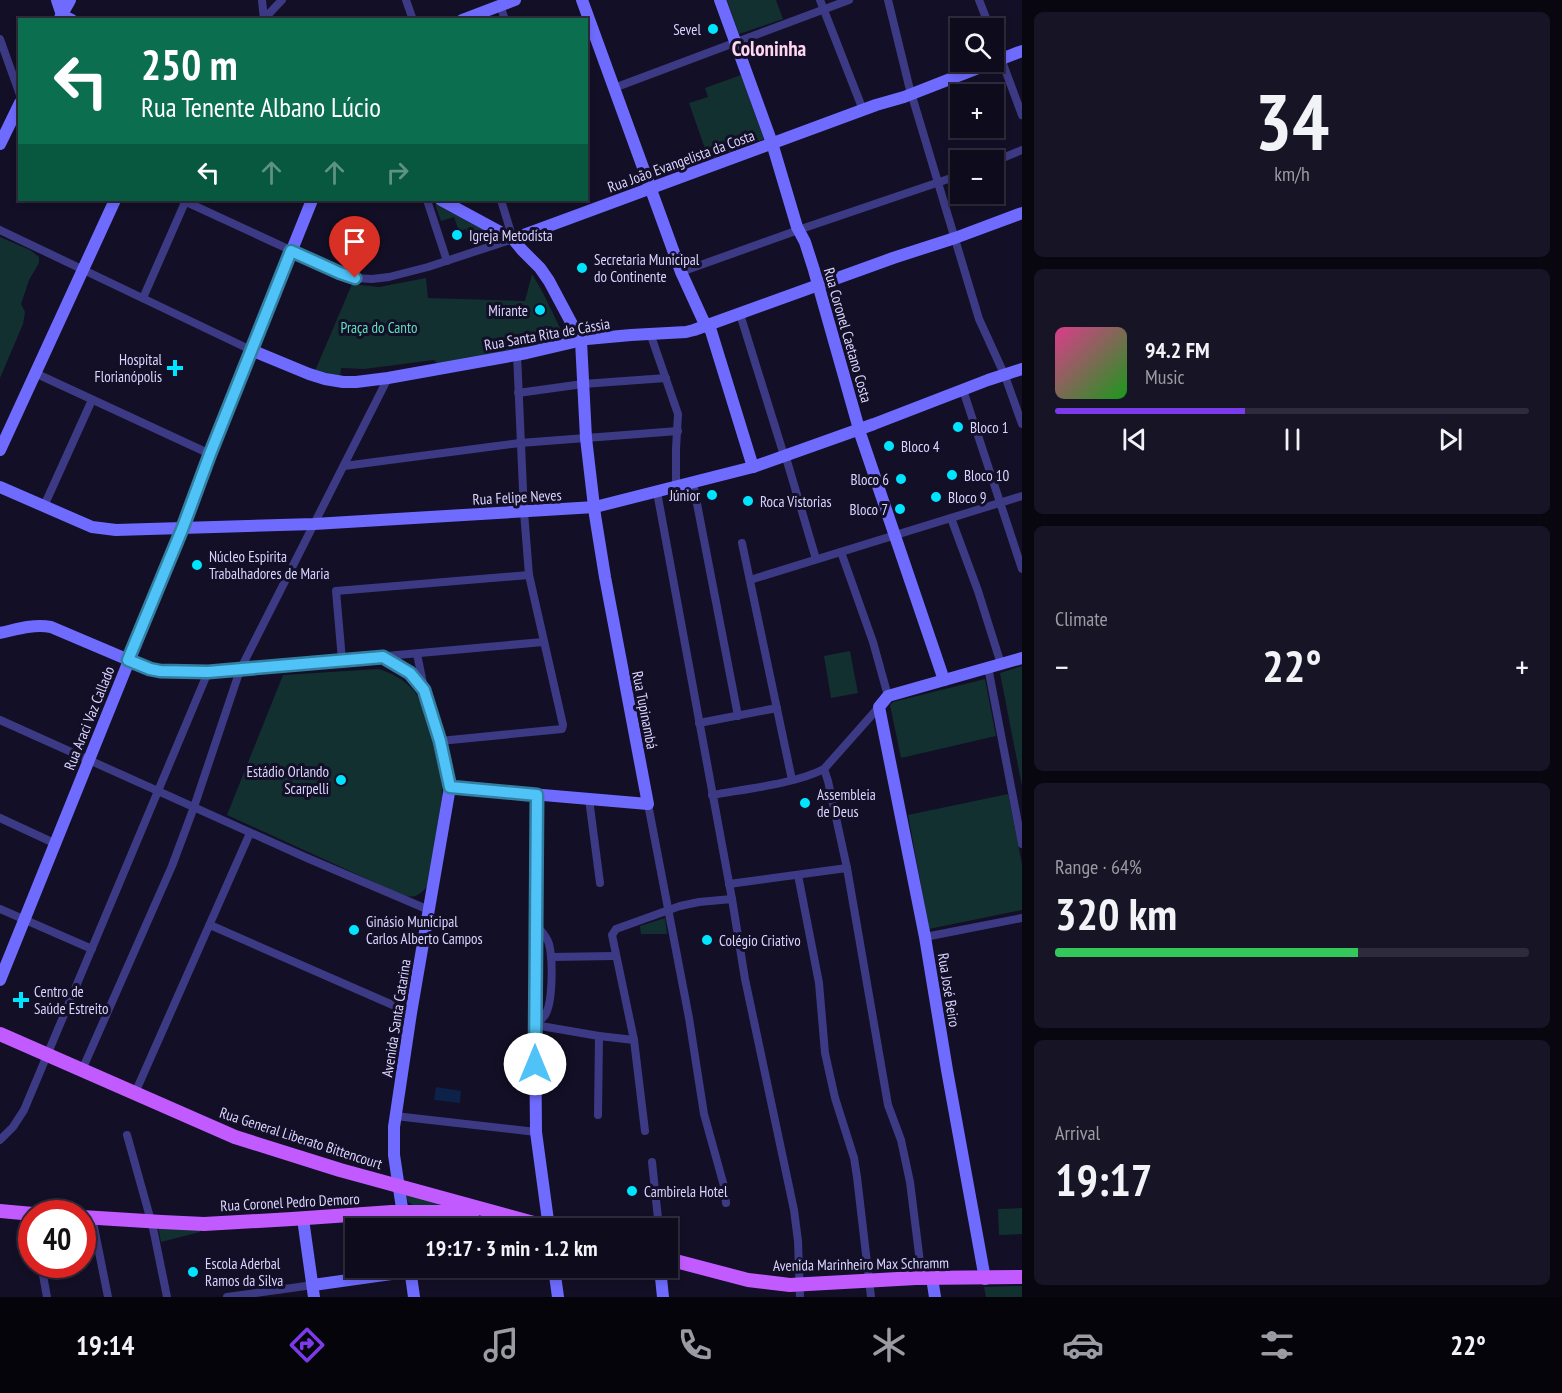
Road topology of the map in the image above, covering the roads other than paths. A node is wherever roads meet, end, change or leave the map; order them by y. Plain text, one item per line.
1 (57, 0) edge
2 (69, 0) edge
3 (262, 0) edge
4 (282, 0) edge
5 (406, 0) edge
6 (515, 0) edge
7 (582, 0) edge
8 (720, 0) edge
9 (820, 0) edge
10 (849, 0) edge
11 (888, 0) edge
12 (980, 0) edge
13 (500, 5) junction
14 (823, 10) junction
15 (64, 18) edge
16 (264, 18) edge
17 (266, 18) edge
18 (412, 18) edge
19 (467, 18) edge
20 (504, 18) edge
21 (986, 18) edge
22 (0, 39) edge
23 (735, 42) junction
24 (1022, 51) edge
25 (1004, 58) edge
26 (1004, 67) edge
27 (968, 72) edge
28 (614, 88) junction
29 (18, 89) edge
30 (912, 94) junction
31 (862, 110) junction
32 (1022, 115) edge
33 (15, 122) edge
34 (772, 143) junction
35 (0, 144) edge
36 (1022, 150) edge
37 (1004, 157) edge
38 (950, 179) edge
39 (938, 184) junction
40 (651, 188) junction
41 (114, 201) edge
42 (185, 201) edge
43 (187, 201) edge
44 (312, 201) edge
45 (427, 201) edge
46 (443, 201) edge
47 (501, 201) edge
48 (1022, 213) edge
49 (0, 230) edge
50 (800, 230) junction
51 (513, 238) junction
52 (955, 238) junction
53 (291, 251) junction
54 (447, 261) junction
55 (83, 269) junction
56 (681, 272) junction
57 (819, 284) junction
58 (143, 298) junction
59 (740, 314) junction
60 (706, 326) junction
61 (650, 333) junction
62 (581, 341) junction
63 (251, 350) junction
64 (517, 354) junction
65 (1022, 369) edge
66 (35, 373) junction
67 (1005, 376) junction
68 (388, 378) junction
69 (666, 378) junction
70 (583, 384) junction
71 (963, 390) junction
72 (518, 393) junction
73 (92, 400) junction
74 (1022, 424) edge
75 (859, 429) junction
76 (678, 431) junction
77 (586, 438) junction
78 (520, 443) junction
79 (0, 450) edge
80 (210, 454) junction
81 (784, 456) junction
82 (344, 466) junction
83 (753, 467) junction
84 (693, 483) junction
85 (0, 486) edge
86 (676, 487) junction
87 (657, 492) junction
88 (1022, 496) edge
89 (1000, 502) junction
90 (44, 506) junction
91 (595, 507) junction
92 (524, 512) junction
93 (951, 518) junction
94 (314, 524) junction
95 (183, 527) junction
96 (894, 536) junction
97 (742, 543) dead end
98 (841, 552) junction
99 (816, 560) junction
100 (1022, 569) edge
101 (529, 575) junction
102 (750, 580) junction
103 (0, 633) edge
104 (543, 642) junction
105 (417, 654) junction
106 (383, 657) junction
107 (1022, 658) edge
108 (128, 660) junction
109 (342, 660) junction
110 (1002, 664) junction
111 (988, 668) junction
112 (240, 670) junction
113 (208, 672) junction
114 (944, 680) junction
115 (424, 690) junction
116 (888, 696) junction
117 (879, 707) junction
118 (777, 708) junction
119 (738, 716) junction
120 (0, 720) edge
121 (699, 723) junction
122 (440, 741) junction
123 (89, 760) junction
124 (824, 769) junction
125 (792, 780) junction
126 (450, 787) junction
127 (158, 791) junction
128 (537, 795) junction
129 (712, 795) junction
130 (589, 799) junction
131 (648, 804) junction
132 (194, 807) junction
133 (0, 818) edge
134 (250, 833) junction
135 (54, 843) junction
136 (1022, 844) edge
137 (847, 868) junction
138 (798, 875) junction
139 (600, 883) dead end
140 (729, 884) junction
141 (732, 899) junction
142 (0, 909) edge
143 (429, 910) junction
144 (667, 910) junction
145 (1022, 918) edge
146 (24, 919) junction
147 (536, 924) junction
148 (210, 925) junction
149 (925, 937) junction
150 (92, 949) junction
151 (551, 957) junction
152 (615, 957) junction
153 (0, 980) edge
154 (411, 1014) junction
155 (535, 1026) junction
156 (0, 1034) edge
157 (599, 1036) junction
158 (634, 1040) junction
159 (47, 1054) junction
160 (82, 1070) junction
161 (135, 1093) junction
162 (598, 1115) dead end
163 (395, 1116) junction
164 (645, 1131) dead end
165 (536, 1132) junction
166 (127, 1135) dead end
167 (0, 1140) edge
168 (652, 1162) dead end
169 (399, 1186) junction
170 (726, 1203) dead end
171 (0, 1211) edge
172 (402, 1212) junction
173 (18, 1213) edge
174 (499, 1214) junction
175 (96, 1218) edge
176 (403, 1218) edge
177 (514, 1218) edge
178 (549, 1218) edge
179 (657, 1218) edge
180 (303, 1219) junction
181 (152, 1221) junction
182 (96, 1251) edge
183 (678, 1262) edge
184 (1022, 1277) edge
185 (44, 1278) edge
186 (371, 1278) edge
187 (411, 1278) edge
188 (555, 1278) edge
189 (661, 1278) edge
190 (927, 1278) junction
191 (985, 1279) junction
192 (868, 1281) junction
193 (314, 1291) edge
194 (799, 1291) edge
195 (251, 1295) edge
196 (47, 1297) edge
197 (108, 1297) edge
198 (167, 1297) edge
199 (227, 1297) edge
200 (414, 1297) edge
201 (558, 1297) edge
202 (663, 1297) edge
203 (871, 1297) edge
204 (935, 1297) edge

1 - 15 street
2 - 15 street
3 - 16 street
4 - 17 street
5 - 18 street
6 - 13 street
7 - 28 street
8 - 23 street, Rua Coronel Caetano Costa
9 - 14 street
10 - 14 street
11 - 30 street
12 - 21 street
13 - 19 street
13 - 20 street
14 - 23 street
14 - 31 street
22 - 29 street
23 - 28 street
23 - 34 street, Rua Coronel Caetano Costa
24 - 25 street, Rua João Evangelista da Costa
26 - 32 street
27 - 30 street, Rua João Evangelista da Costa
28 - 40 street
30 - 31 street, Rua João Evangelista da Costa
30 - 39 street
31 - 34 street, Rua João Evangelista da Costa
33 - 35 street
34 - 40 street, Rua João Evangelista da Costa
34 - 50 street, Rua Coronel Caetano Costa
36 - 37 street
38 - 39 street
39 - 50 street
39 - 52 street
40 - 51 street, Rua João Evangelista da Costa
40 - 56 street
41 - 55 street
42 - 58 street
43 - 53 street, Rua João Evangelista da Costa
44 - 53 street, Rua Araci Vaz Callado
45 - 54 street
46 - 51 street
47 - 51 street
48 - 52 street, Rua Santa Rita de Cássia
49 - 55 street, Rua Santa Rita de Cássia
50 - 56 street
50 - 57 street, Rua Coronel Caetano Costa
51 - 54 street, Rua João Evangelista da Costa
51 - 62 street, Rua Tupinambá
52 - 57 street, Rua Santa Rita de Cássia
52 - 67 street
53 - 54 street, Rua João Evangelista da Costa
53 - 63 street, Rua Araci Vaz Callado
55 - 58 street, Rua Santa Rita de Cássia
55 - 66 street
56 - 60 street
57 - 59 street, Rua Santa Rita de Cássia
57 - 75 street, Rua Coronel Caetano Costa
58 - 63 street, Rua Santa Rita de Cássia
59 - 60 street, Rua Santa Rita de Cássia
59 - 81 street
60 - 61 street, Rua Santa Rita de Cássia
60 - 83 street
61 - 62 street, Rua Santa Rita de Cássia
61 - 69 street
62 - 64 street, Rua Santa Rita de Cássia
62 - 70 street, Rua Tupinambá
63 - 68 street, Rua Santa Rita de Cássia
63 - 80 street, Rua Araci Vaz Callado
64 - 68 street, Rua Santa Rita de Cássia
64 - 72 street
65 - 67 street, Rua Felipe Neves
66 - 73 street
66 - 79 street
67 - 71 street, Rua Felipe Neves
67 - 74 street
68 - 82 street
69 - 70 street
69 - 76 street
70 - 72 street
70 - 77 street, Rua Tupinambá
71 - 75 street, Rua Felipe Neves
71 - 89 street
72 - 78 street
73 - 80 street
73 - 90 street
75 - 81 street, Rua Felipe Neves
75 - 96 street, Rua Coronel Caetano Costa
76 - 77 street
76 - 86 street
77 - 78 street
77 - 91 street, Rua Tupinambá
78 - 82 street
78 - 92 street
80 - 95 street, Rua Araci Vaz Callado
81 - 83 street, Rua Felipe Neves
81 - 99 street
82 - 94 street
83 - 84 street, Rua Felipe Neves
84 - 86 street, Rua Felipe Neves
84 - 119 street
85 - 90 street, Rua Felipe Neves
86 - 87 street, Rua Felipe Neves
87 - 91 street, Rua Felipe Neves
87 - 121 street
88 - 89 street
89 - 93 street
89 - 100 street
90 - 95 street, Rua Felipe Neves
91 - 92 street, Rua Felipe Neves
91 - 131 street, Rua Tupinambá
92 - 94 street, Rua Felipe Neves
92 - 101 street
93 - 96 street
93 - 110 street
94 - 95 street, Rua Felipe Neves
94 - 112 street
95 - 108 street, Rua Araci Vaz Callado
96 - 98 street
96 - 114 street, Rua Coronel Caetano Costa
97 - 102 street
98 - 99 street
98 - 116 street
99 - 102 street
101 - 104 street
101 - 109 street
102 - 118 street
103 - 108 street
104 - 105 street
104 - 122 street
105 - 106 street
105 - 115 street
106 - 109 street
106 - 115 street, Avenida Santa Catarina
107 - 110 street
108 - 113 street
108 - 123 street, Rua Araci Vaz Callado
109 - 112 street
110 - 111 street
111 - 114 street
111 - 136 street
112 - 113 street
112 - 132 street
113 - 127 street
114 - 116 street
115 - 122 street, Avenida Santa Catarina
116 - 117 street
117 - 124 street
117 - 149 street, Rua José Beiro
118 - 119 street
118 - 125 street
119 - 121 street
120 - 123 street
121 - 129 street
122 - 126 street, Avenida Santa Catarina
123 - 127 street
123 - 135 street, Rua Araci Vaz Callado
124 - 125 street
124 - 137 street
125 - 129 street
126 - 128 street
126 - 143 street, Avenida Santa Catarina
127 - 132 street
127 - 150 street
128 - 130 street
128 - 147 street
129 - 140 street
130 - 131 street
130 - 139 street
131 - 144 street, Rua Tupinambá
132 - 134 street
132 - 160 street
133 - 135 street
134 - 143 street
134 - 148 street
135 - 146 street, Rua Araci Vaz Callado
137 - 138 street
137 - 190 street
138 - 140 street
138 - 192 street
140 - 141 street
141 - 144 street
141 - 194 street
142 - 146 street
143 - 154 street, Avenida Santa Catarina
144 - 152 street
144 - 170 street, Rua Tupinambá
145 - 149 street
146 - 150 street
146 - 153 street, Rua Araci Vaz Callado
147 - 151 street
147 - 155 street
148 - 154 street
148 - 161 street
149 - 191 street, Rua José Beiro
150 - 159 street
151 - 152 street
151 - 155 street
152 - 158 street
154 - 163 street, Avenida Santa Catarina
155 - 157 street
155 - 165 street
156 - 159 main road, Rua General Liberato Bittencourt
157 - 158 street
157 - 162 street
158 - 164 street
159 - 160 main road, Rua General Liberato Bittencourt
159 - 167 street
160 - 161 main road, Rua General Liberato Bittencourt
161 - 169 main road, Rua General Liberato Bittencourt
163 - 165 street
163 - 169 street, Avenida Santa Catarina
165 - 178 street
166 - 181 street
168 - 179 street
169 - 172 street, Avenida Santa Catarina
169 - 174 main road, Rua General Liberato Bittencourt
171 - 173 main road
172 - 174 main road, Rua Coronel Pedro Demoro
172 - 176 street, Avenida Santa Catarina
172 - 180 main road, Rua Coronel Pedro Demoro
174 - 177 main road
175 - 181 main road, Rua Coronel Pedro Demoro
180 - 181 main road, Rua Coronel Pedro Demoro
180 - 193 street
181 - 198 street
182 - 197 street
183 - 194 main road, Avenida Marinheiro Max Schramm
184 - 191 main road, Avenida Marinheiro Max Schramm
185 - 196 street
186 - 193 street
187 - 200 street
188 - 201 street
189 - 202 street
190 - 191 main road, Avenida Marinheiro Max Schramm
190 - 192 main road, Avenida Marinheiro Max Schramm
190 - 204 street
192 - 194 main road, Avenida Marinheiro Max Schramm
192 - 203 street
193 - 195 street
195 - 199 street

